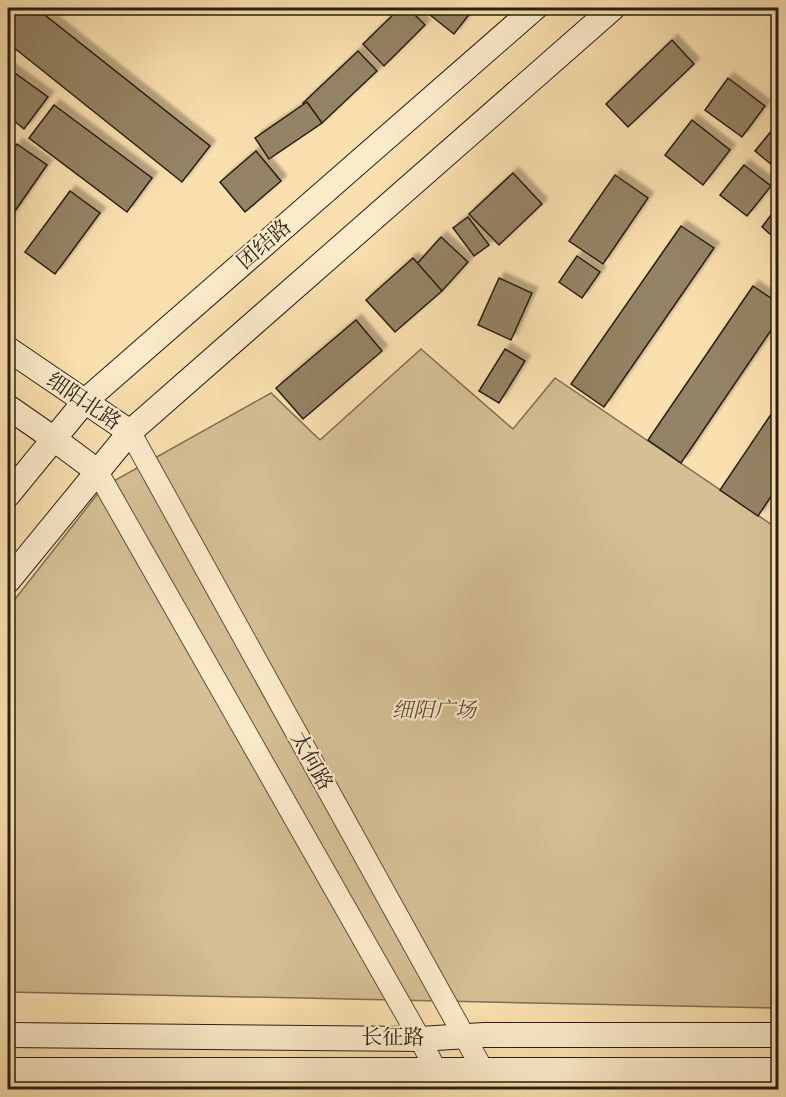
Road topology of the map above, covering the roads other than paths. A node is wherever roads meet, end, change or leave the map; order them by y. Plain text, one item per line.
1 (535, 8) edge
2 (613, 8) edge
3 (8, 349) edge
4 (85, 401) junction
5 (8, 407) edge
6 (130, 432) junction
7 (54, 439) junction
8 (97, 471) junction
9 (8, 495) edge
10 (8, 581) edge
11 (8, 1035) edge
12 (778, 1035) edge
13 (465, 1036) junction
14 (420, 1039) junction
15 (8, 1070) edge
16 (778, 1070) edge
17 (265, 1080) edge
18 (441, 1080) edge
19 (489, 1080) edge

1 - 4 main road, 团结路
2 - 6 main road
3 - 4 main road, 细阳北路
4 - 6 main road, 细阳北路
4 - 7 main road, 团结路
5 - 7 main road
6 - 8 main road
6 - 13 street, 太何路
7 - 8 main road
7 - 9 main road, 团结路
8 - 10 main road
8 - 14 street, 太何路
11 - 14 main road, 长征路
12 - 13 main road, 长征路
13 - 14 main road, 长征路
13 - 19 street, 太何路
14 - 18 street, 太何路
15 - 17 main road, 长征路
16 - 19 main road, 长征路
17 - 18 main road, 长征路
18 - 19 main road, 长征路

